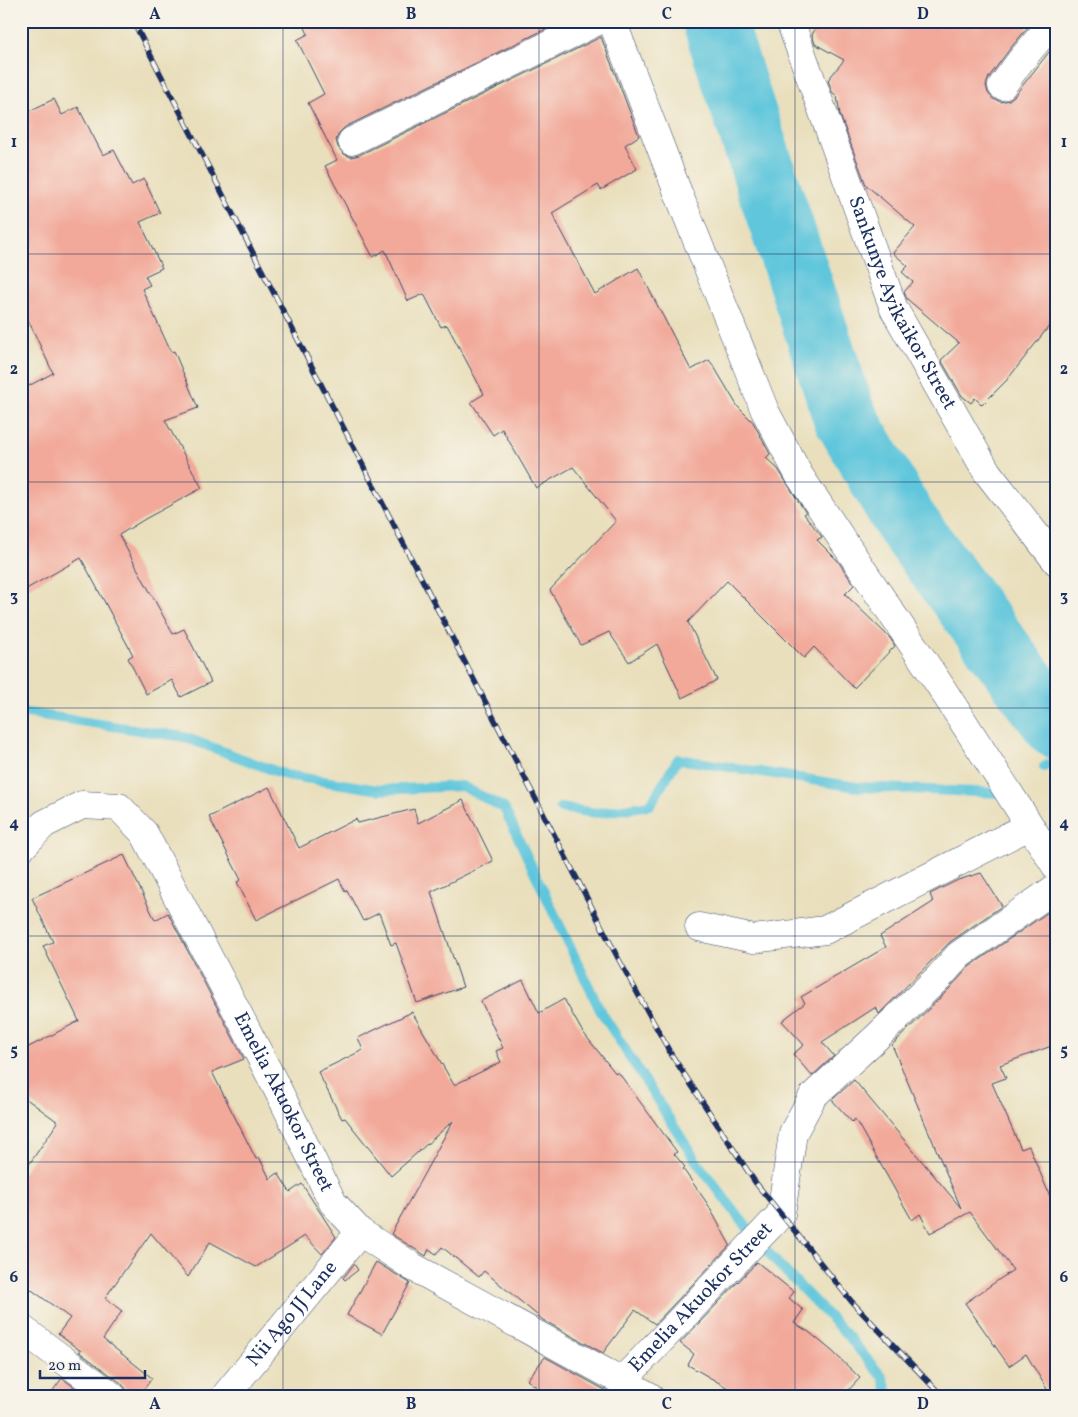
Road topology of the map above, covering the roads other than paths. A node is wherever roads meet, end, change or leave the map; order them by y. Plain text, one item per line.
1 (598, 21) edge
2 (612, 21) edge
3 (790, 21) edge
4 (1054, 21) edge
5 (1002, 86) dead end
6 (352, 141) dead end
7 (1057, 562) edge
8 (1029, 826) junction
9 (21, 848) edge
10 (1057, 868) edge
11 (1057, 887) edge
12 (699, 928) dead end
13 (360, 1232) junction
14 (21, 1328) edge
15 (622, 1381) junction
16 (112, 1396) edge
17 (225, 1396) edge
18 (649, 1396) edge

1 - 6 street
2 - 8 street
3 - 7 street, Sankunye Ayikaikor Street
4 - 5 street
8 - 10 street
8 - 12 street
9 - 13 street, Emelia Akuokor Street
11 - 15 street, Emelia Akuokor Street
13 - 15 street, Emelia Akuokor Street
13 - 17 street, Nii Ago JJ Lane
14 - 16 street
15 - 18 street, Emelia Akuokor Street

